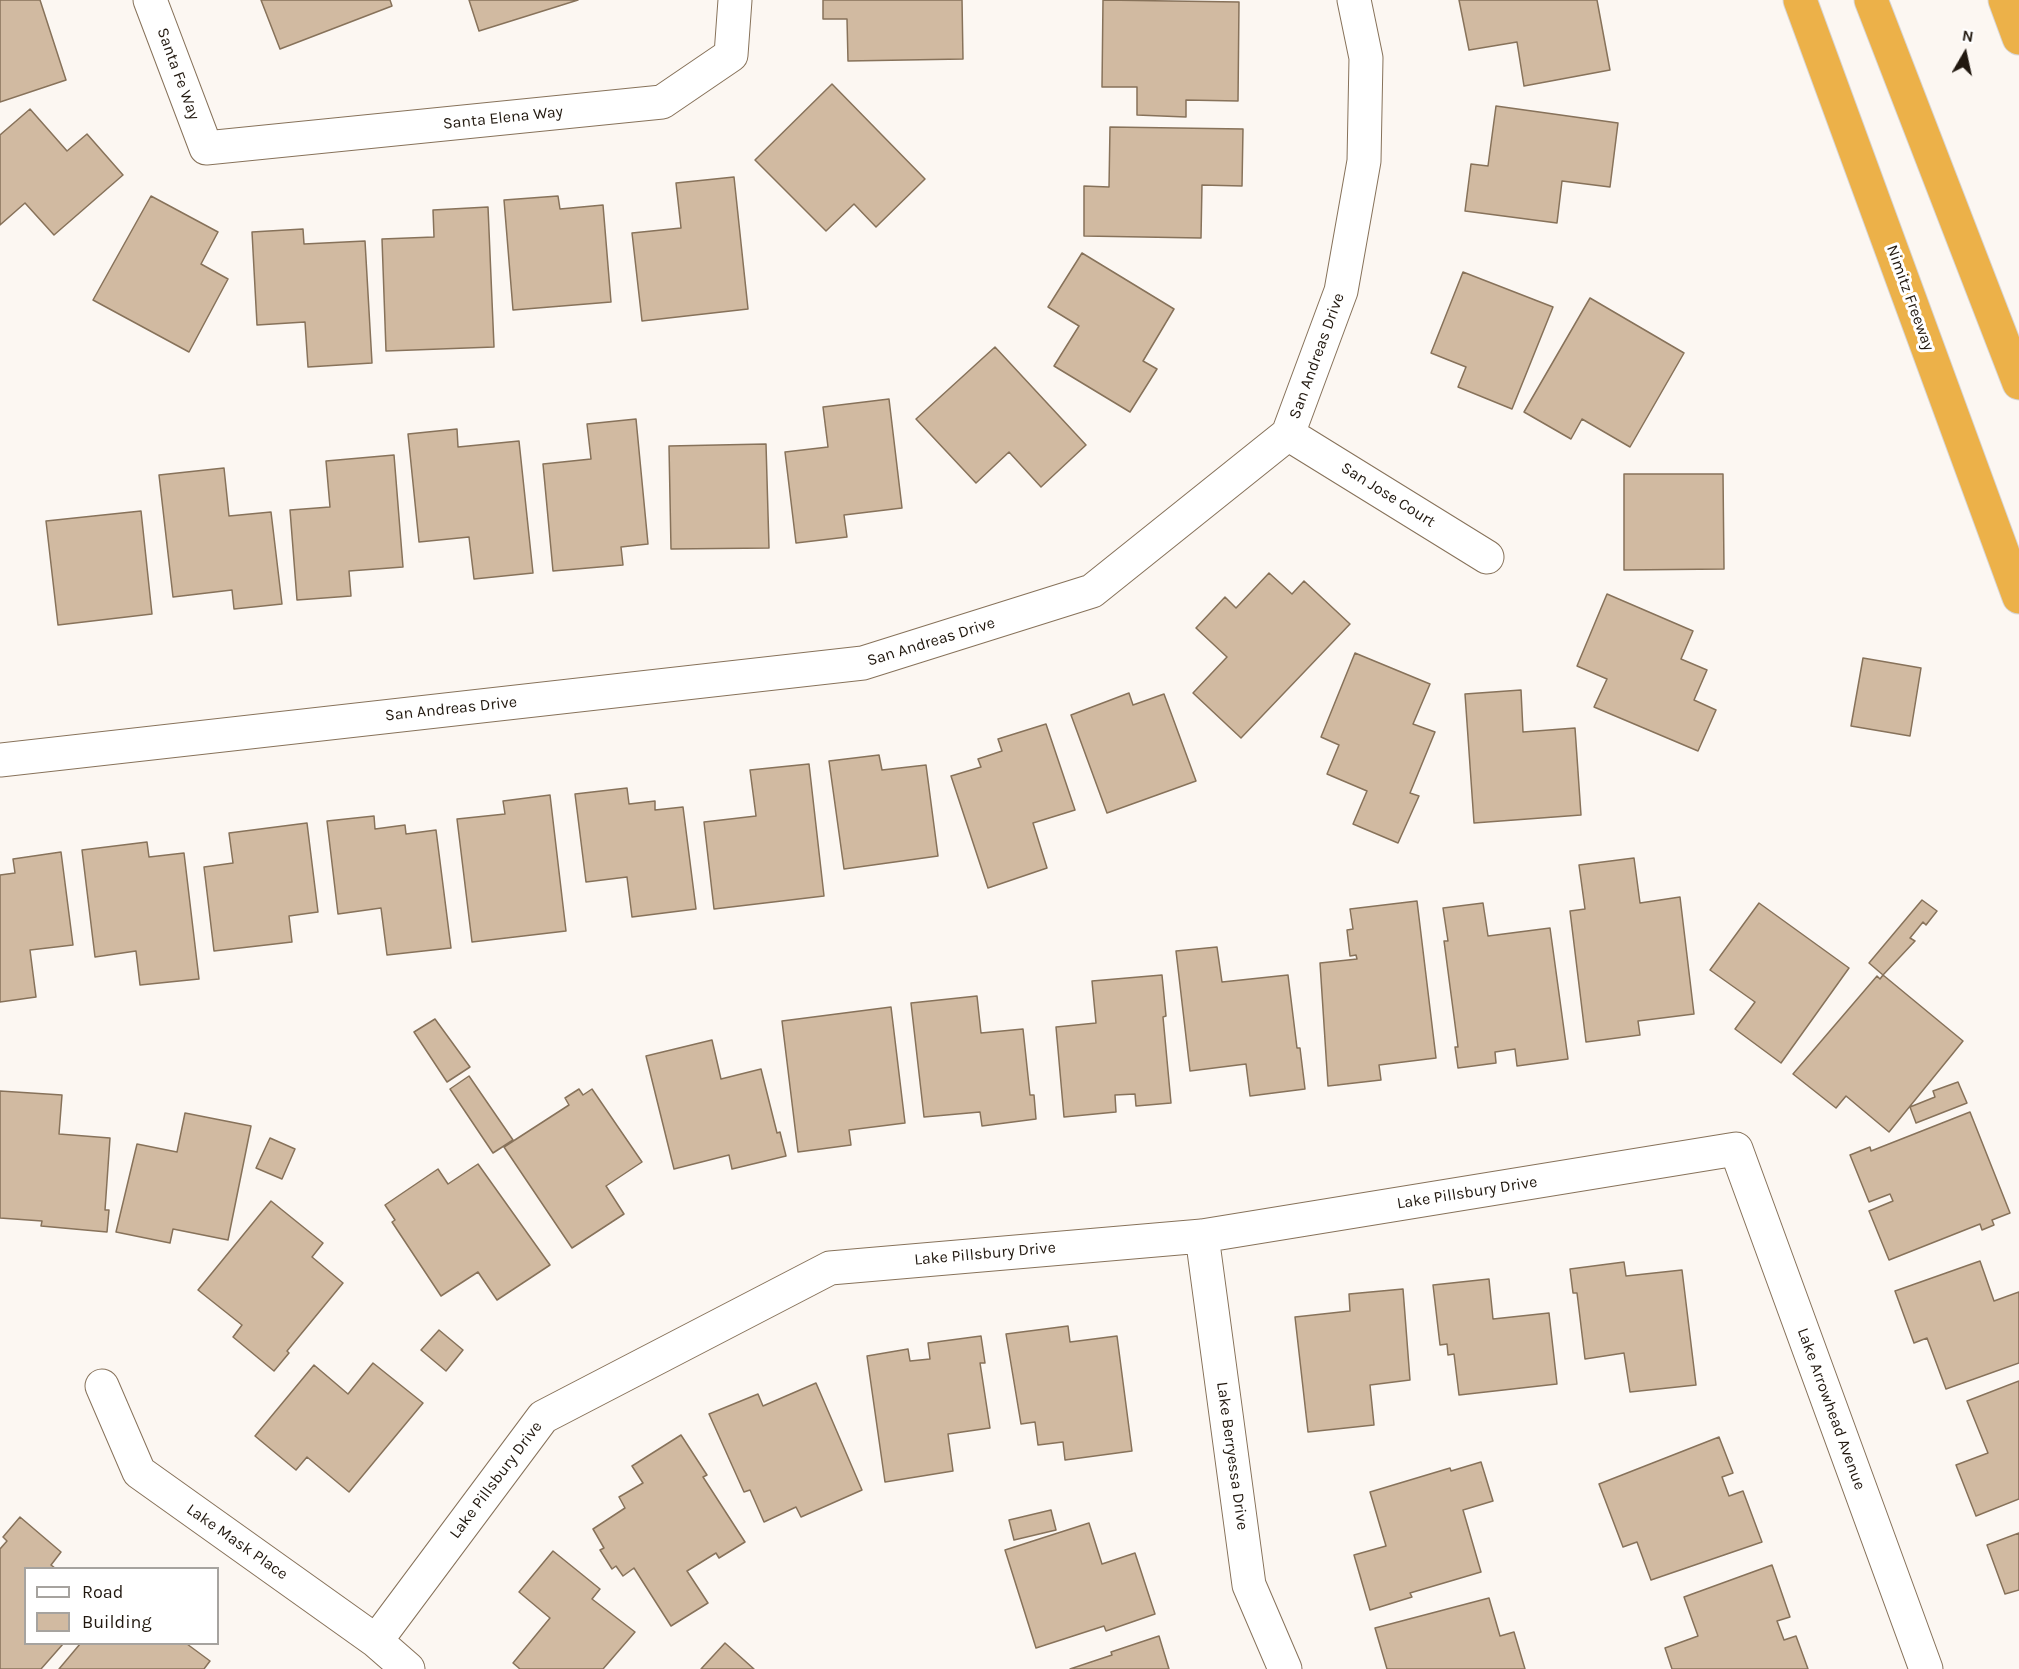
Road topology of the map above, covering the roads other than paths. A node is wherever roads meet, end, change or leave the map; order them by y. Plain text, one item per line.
1 (150, 0) edge
2 (735, 0) edge
3 (1354, 0) edge
4 (1800, 0) edge
5 (1871, 0) edge
6 (2005, 0) edge
7 (2019, 38) edge
8 (206, 148) joint
9 (2019, 383) edge
10 (1288, 434) junction
11 (1487, 557) dead end
12 (2019, 597) edge
13 (0, 760) edge
14 (1736, 1149) joint
15 (1202, 1236) junction
16 (102, 1386) dead end
17 (376, 1641) junction
18 (408, 1669) edge
19 (1285, 1669) edge
20 (1926, 1669) edge

1 - 8 street, Santa Fe Way
2 - 8 street, Santa Elena Way
3 - 10 street, San Andreas Drive
4 - 12 highway, Nimitz Freeway
5 - 9 highway
6 - 7 highway
10 - 11 street, San Jose Court
10 - 13 street, San Andreas Drive
14 - 15 street, Lake Pillsbury Drive
14 - 20 street, Lake Arrowhead Avenue
15 - 17 street, Lake Pillsbury Drive
15 - 19 street, Lake Berryessa Drive
16 - 17 street, Lake Mask Place
17 - 18 street, Lake Mask Place

